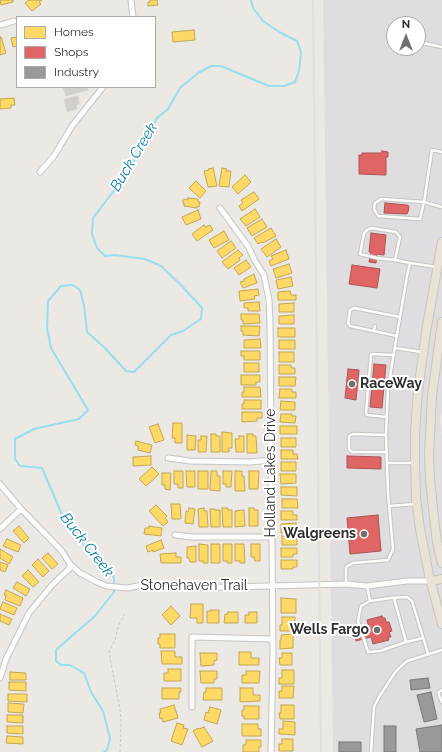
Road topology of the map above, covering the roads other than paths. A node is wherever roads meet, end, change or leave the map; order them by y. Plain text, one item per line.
1 (131, 0) edge
2 (133, 16) edge
3 (14, 21) dead end
4 (0, 25) edge
5 (426, 44) edge
6 (442, 47) edge
7 (102, 88) edge
8 (442, 152) edge
9 (40, 172) dead end
10 (424, 202) junction
11 (442, 207) edge
12 (220, 208) dead end
13 (442, 242) edge
14 (395, 260) junction
15 (410, 263) junction
16 (438, 267) junction
17 (378, 313) junction
18 (377, 316) dead end
19 (400, 317) junction
20 (442, 322) edge
21 (375, 326) dead end
22 (374, 331) junction
23 (397, 336) junction
24 (395, 348) junction
25 (423, 352) junction
26 (437, 354) junction
27 (394, 355) junction
28 (387, 417) junction
29 (386, 435) junction
30 (386, 452) junction
31 (168, 458) dead end
32 (271, 460) junction
33 (429, 460) junction
34 (414, 462) junction
35 (387, 463) junction
36 (0, 484) edge
37 (417, 504) junction
38 (389, 506) junction
39 (21, 509) junction
40 (0, 529) edge
41 (176, 535) dead end
42 (271, 537) junction
43 (442, 563) edge
44 (70, 564) junction
45 (442, 579) edge
46 (431, 581) junction
47 (346, 584) junction
48 (272, 585) junction
49 (366, 586) junction
50 (394, 598) junction
51 (370, 601) junction
52 (442, 624) edge
53 (423, 638) junction
54 (273, 639) junction
55 (406, 642) junction
56 (442, 650) edge
57 (428, 654) junction
58 (0, 678) edge
59 (442, 690) edge
60 (442, 702) edge
61 (192, 707) dead end
62 (271, 752) edge
63 (371, 752) edge

1 - 2 street
3 - 4 street
5 - 6 lane
7 - 9 street
8 - 10 lane
10 - 10 lane
10 - 11 lane
12 - 32 street, Holland Lakes Drive
13 - 16 main road
14 - 14 lane
14 - 15 lane
15 - 16 lane
15 - 19 lane
16 - 25 main road
17 - 18 lane
17 - 19 lane
17 - 22 lane
19 - 23 lane
20 - 26 main road
21 - 22 lane
22 - 23 lane
23 - 24 lane
24 - 25 lane
24 - 27 lane
25 - 26 main road
25 - 34 main road
26 - 33 main road
27 - 28 lane
27 - 28 lane
28 - 29 lane
29 - 30 lane
29 - 30 lane
30 - 35 lane
31 - 32 street
32 - 42 street, Holland Lakes Drive
33 - 34 main road
33 - 43 main road
34 - 35 lane
34 - 37 main road
35 - 38 lane
36 - 39 street, Stonehaven Trail
37 - 38 lane
37 - 46 main road
38 - 47 lane
39 - 40 street
39 - 44 street, Stonehaven Trail
41 - 42 street
42 - 48 street, Holland Lakes Drive
44 - 48 street, Stonehaven Trail
44 - 58 street
45 - 46 main road
46 - 49 street, Stonehaven Trail
46 - 52 main road
47 - 48 street, Stonehaven Trail
47 - 49 street, Stonehaven Trail
48 - 54 street, Holland Lakes Drive
49 - 51 lane
50 - 51 lane
50 - 53 lane
50 - 55 lane
51 - 55 lane
53 - 55 lane
53 - 57 lane
54 - 61 street
54 - 62 street, Holland Lakes Drive
56 - 57 lane
57 - 63 lane
59 - 60 lane

